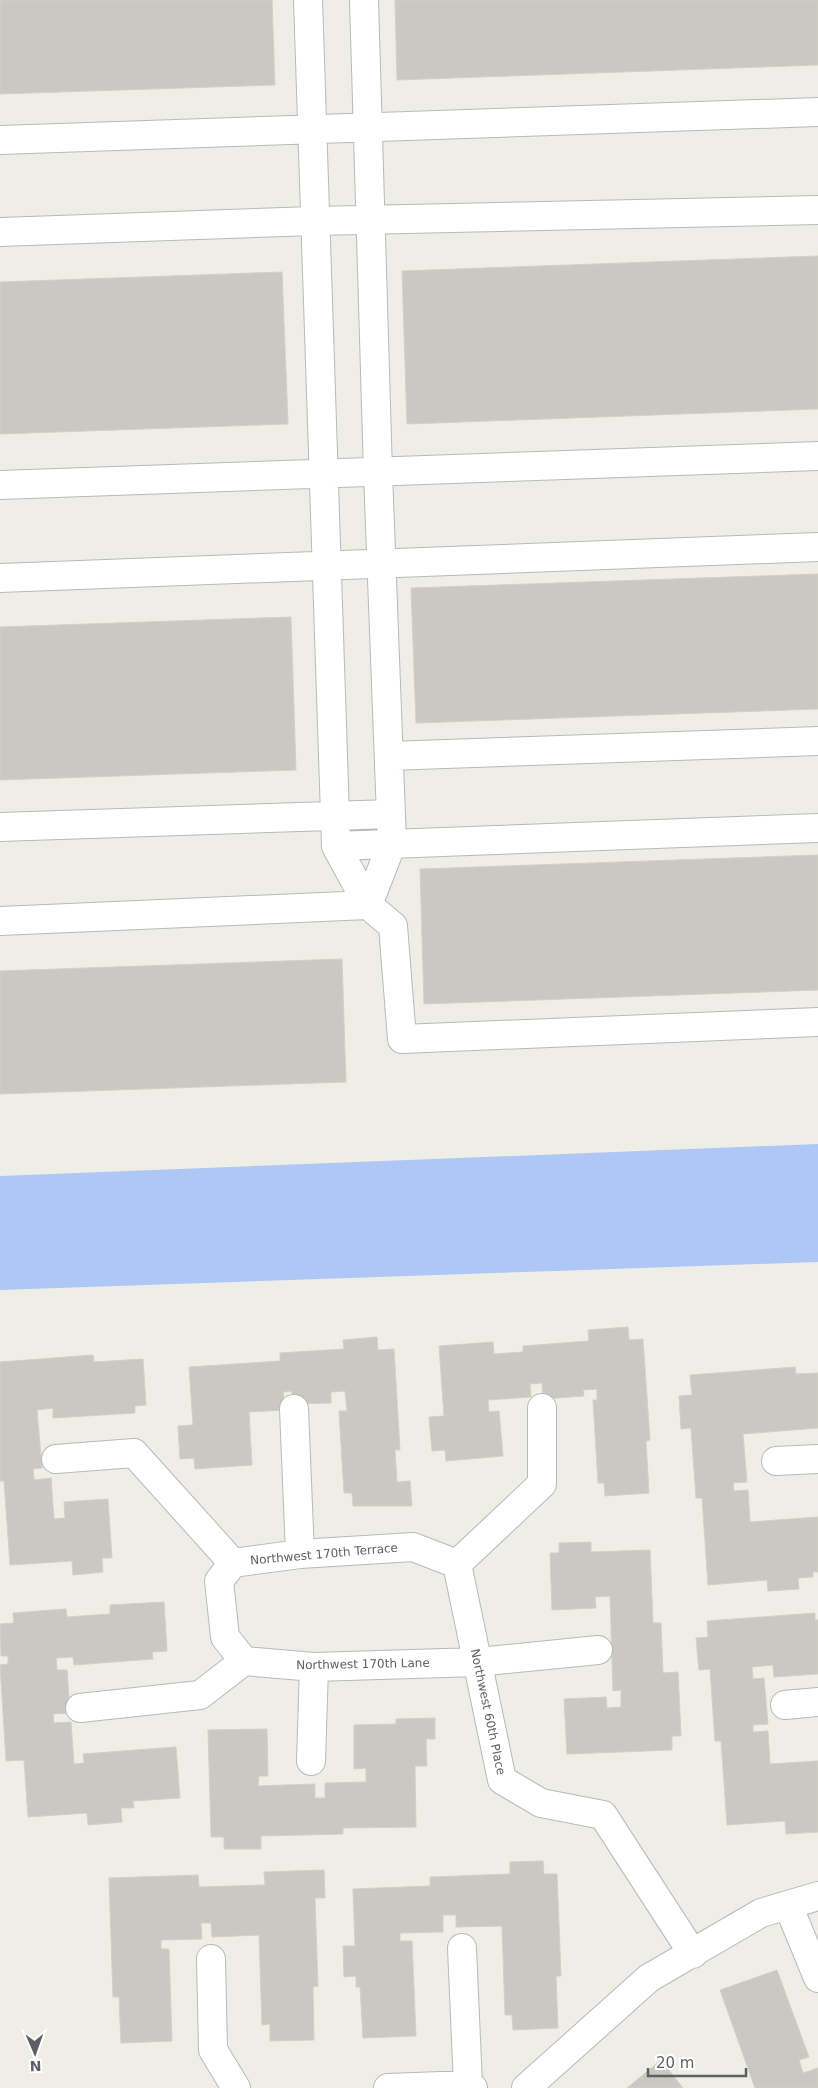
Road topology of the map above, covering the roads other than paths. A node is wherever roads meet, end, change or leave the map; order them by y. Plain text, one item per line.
1 (308, 0) edge
2 (364, 0) edge
3 (818, 112) edge
4 (367, 127) junction
5 (313, 130) junction
6 (0, 140) edge
7 (818, 210) edge
8 (370, 220) junction
9 (314, 221) junction
10 (0, 232) edge
11 (818, 456) edge
12 (324, 473) junction
13 (378, 473) junction
14 (0, 485) edge
15 (818, 547) edge
16 (381, 563) junction
17 (326, 566) junction
18 (0, 578) edge
19 (818, 741) edge
20 (389, 756) junction
21 (391, 814) junction
22 (333, 818) junction
23 (0, 827) edge
24 (818, 828) edge
25 (392, 843) junction
26 (336, 846) junction
27 (368, 906) junction
28 (0, 921) edge
29 (818, 1022) edge
30 (542, 1408) dead end
31 (294, 1409) dead end
32 (56, 1459) dead end
33 (818, 1460) edge
34 (776, 1461) dead end
35 (300, 1554) junction
36 (233, 1562) junction
37 (457, 1564) junction
38 (598, 1650) dead end
39 (244, 1660) junction
40 (478, 1662) junction
41 (314, 1667) junction
42 (818, 1702) edge
43 (785, 1705) dead end
44 (80, 1708) dead end
45 (311, 1761) dead end
46 (818, 1896) edge
47 (788, 1905) junction
48 (462, 1948) dead end
49 (693, 1954) junction
50 (211, 1959) dead end
51 (818, 1978) edge
52 (537, 2085) edge
53 (471, 2087) edge
54 (236, 2088) edge
55 (388, 2088) edge

1 - 5 street
2 - 4 street
3 - 4 street
4 - 5 street
4 - 8 street
5 - 6 street
5 - 9 street
7 - 8 street
8 - 9 street
8 - 13 street
9 - 10 street
9 - 12 street
11 - 13 street
12 - 13 street
12 - 14 street
12 - 17 street
13 - 16 street
15 - 16 street
16 - 17 street
16 - 20 street
17 - 18 street
17 - 22 street
19 - 20 street
20 - 21 street
21 - 22 street
21 - 25 street
22 - 23 street
22 - 26 street
24 - 25 street
25 - 26 street
25 - 27 street
26 - 27 street
27 - 28 street
27 - 29 street
30 - 37 street
31 - 35 street
32 - 36 street, Northwest 170th Terrace
33 - 34 street
35 - 36 street, Northwest 170th Terrace
35 - 37 street, Northwest 170th Terrace
36 - 39 street
37 - 40 street, Northwest 60th Place
38 - 40 street, Northwest 170th Lane
39 - 41 street, Northwest 170th Lane
39 - 44 street
40 - 41 street, Northwest 170th Lane
40 - 49 street, Northwest 60th Place
41 - 45 street
42 - 43 street
46 - 47 street
47 - 49 street
47 - 51 street
48 - 53 street
49 - 52 street
50 - 54 street
53 - 55 street

